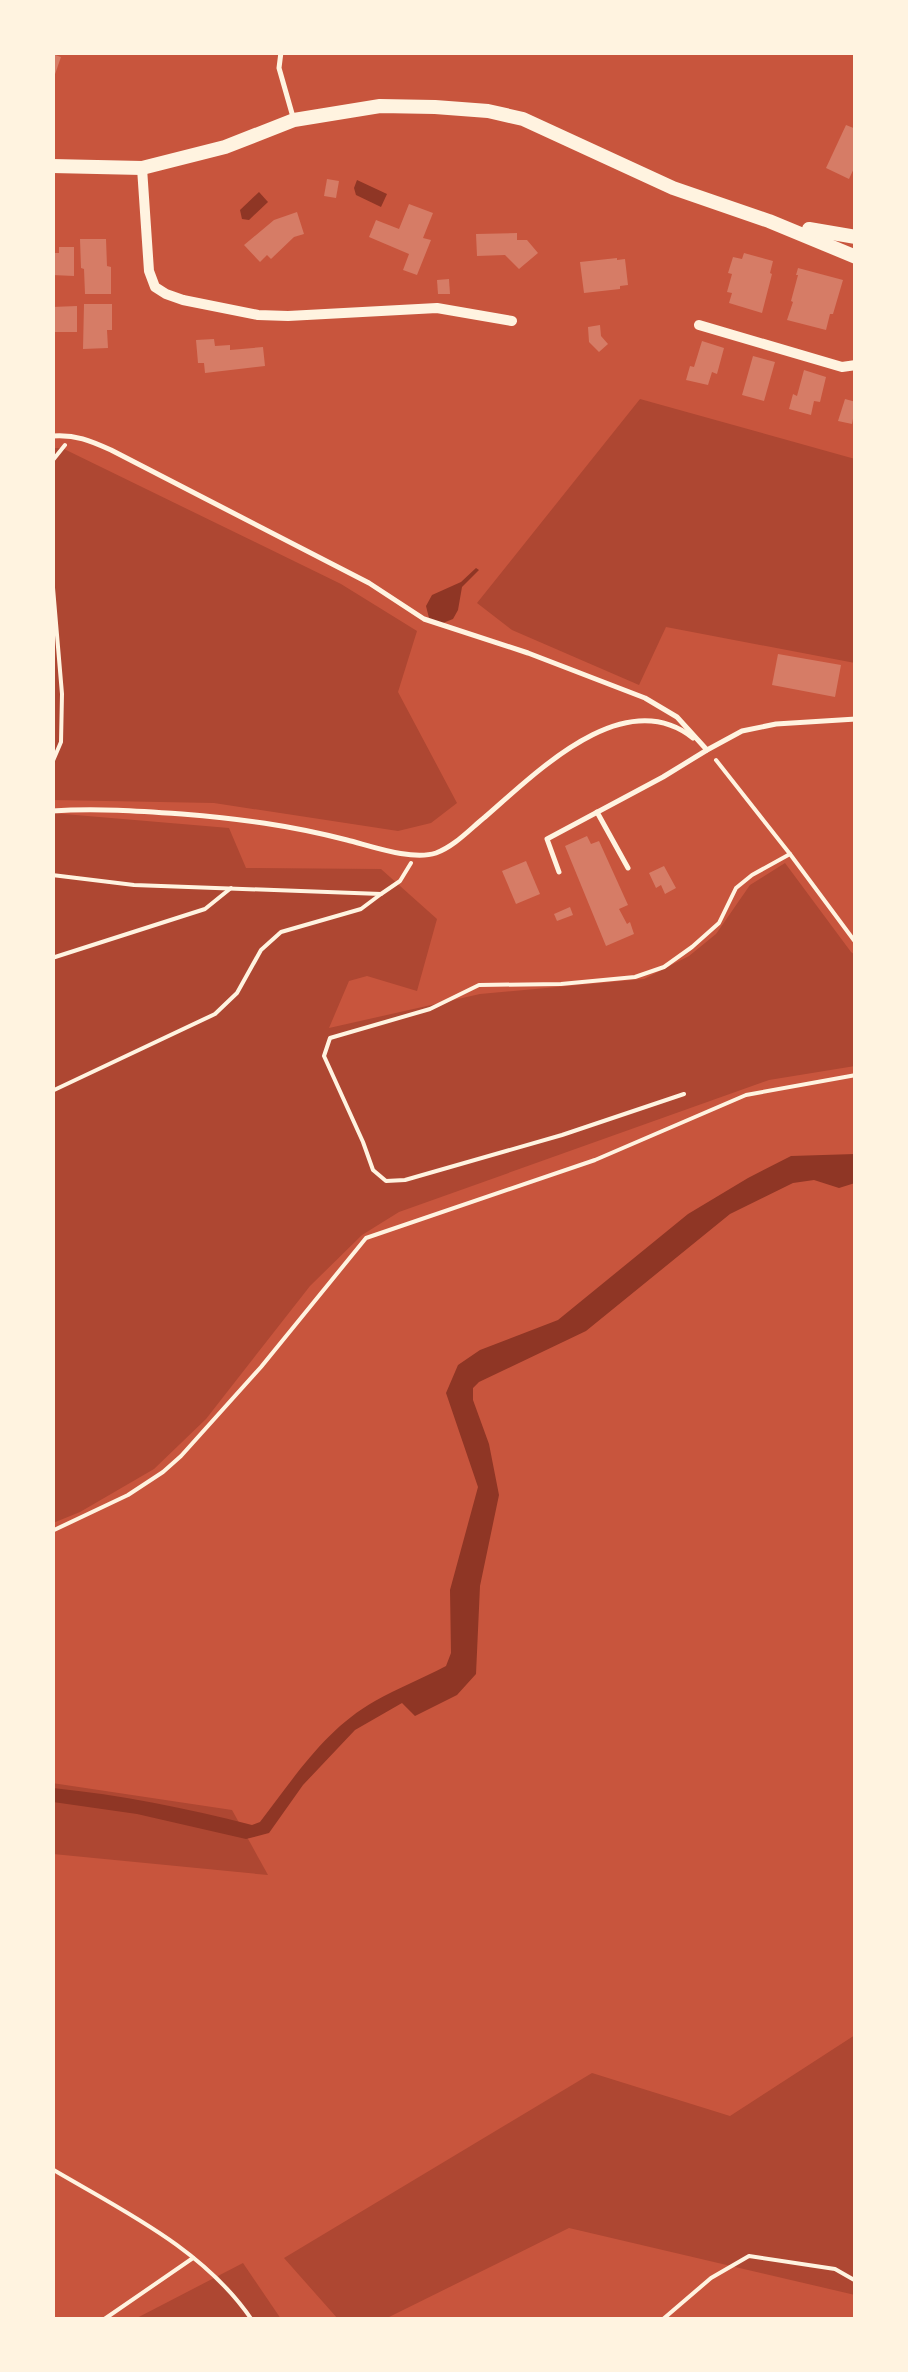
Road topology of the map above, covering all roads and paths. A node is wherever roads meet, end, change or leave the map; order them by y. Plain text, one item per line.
1 (281, 52) edge
2 (294, 120) junction
3 (52, 166) edge
4 (142, 168) junction
5 (769, 221) junction
6 (856, 237) edge
7 (856, 257) edge
8 (512, 322) dead end
9 (698, 325) dead end
10 (856, 365) edge
11 (52, 436) edge
12 (87, 438) junction
13 (52, 516) edge
14 (52, 576) edge
15 (856, 719) edge
16 (706, 750) junction
17 (52, 763) edge
18 (52, 810) edge
19 (597, 812) junction
20 (790, 854) junction
21 (416, 855) junction
22 (628, 868) dead end
23 (560, 872) dead end
24 (52, 875) edge
25 (231, 888) junction
26 (381, 894) junction
27 (856, 943) edge
28 (52, 958) edge
29 (856, 1075) edge
30 (52, 1091) edge
31 (684, 1094) dead end
32 (52, 1531) edge
33 (52, 2168) edge
34 (193, 2258) junction
35 (856, 2281) edge
36 (103, 2320) edge
37 (252, 2320) edge
38 (662, 2320) edge

1 - 2 lane
2 - 4 main road
2 - 5 main road
3 - 4 main road
4 - 8 street
5 - 6 main road
5 - 7 main road
9 - 10 street
11 - 12 lane
12 - 13 path
12 - 16 lane
14 - 17 path
15 - 16 lane
16 - 19 lane
16 - 20 path
16 - 21 lane
18 - 21 lane
19 - 22 lane
19 - 23 lane
20 - 27 path
20 - 31 path
21 - 26 path
24 - 25 path
25 - 26 path
25 - 28 path
26 - 30 path
29 - 32 path
33 - 34 path
34 - 36 path
34 - 37 path
35 - 38 path

